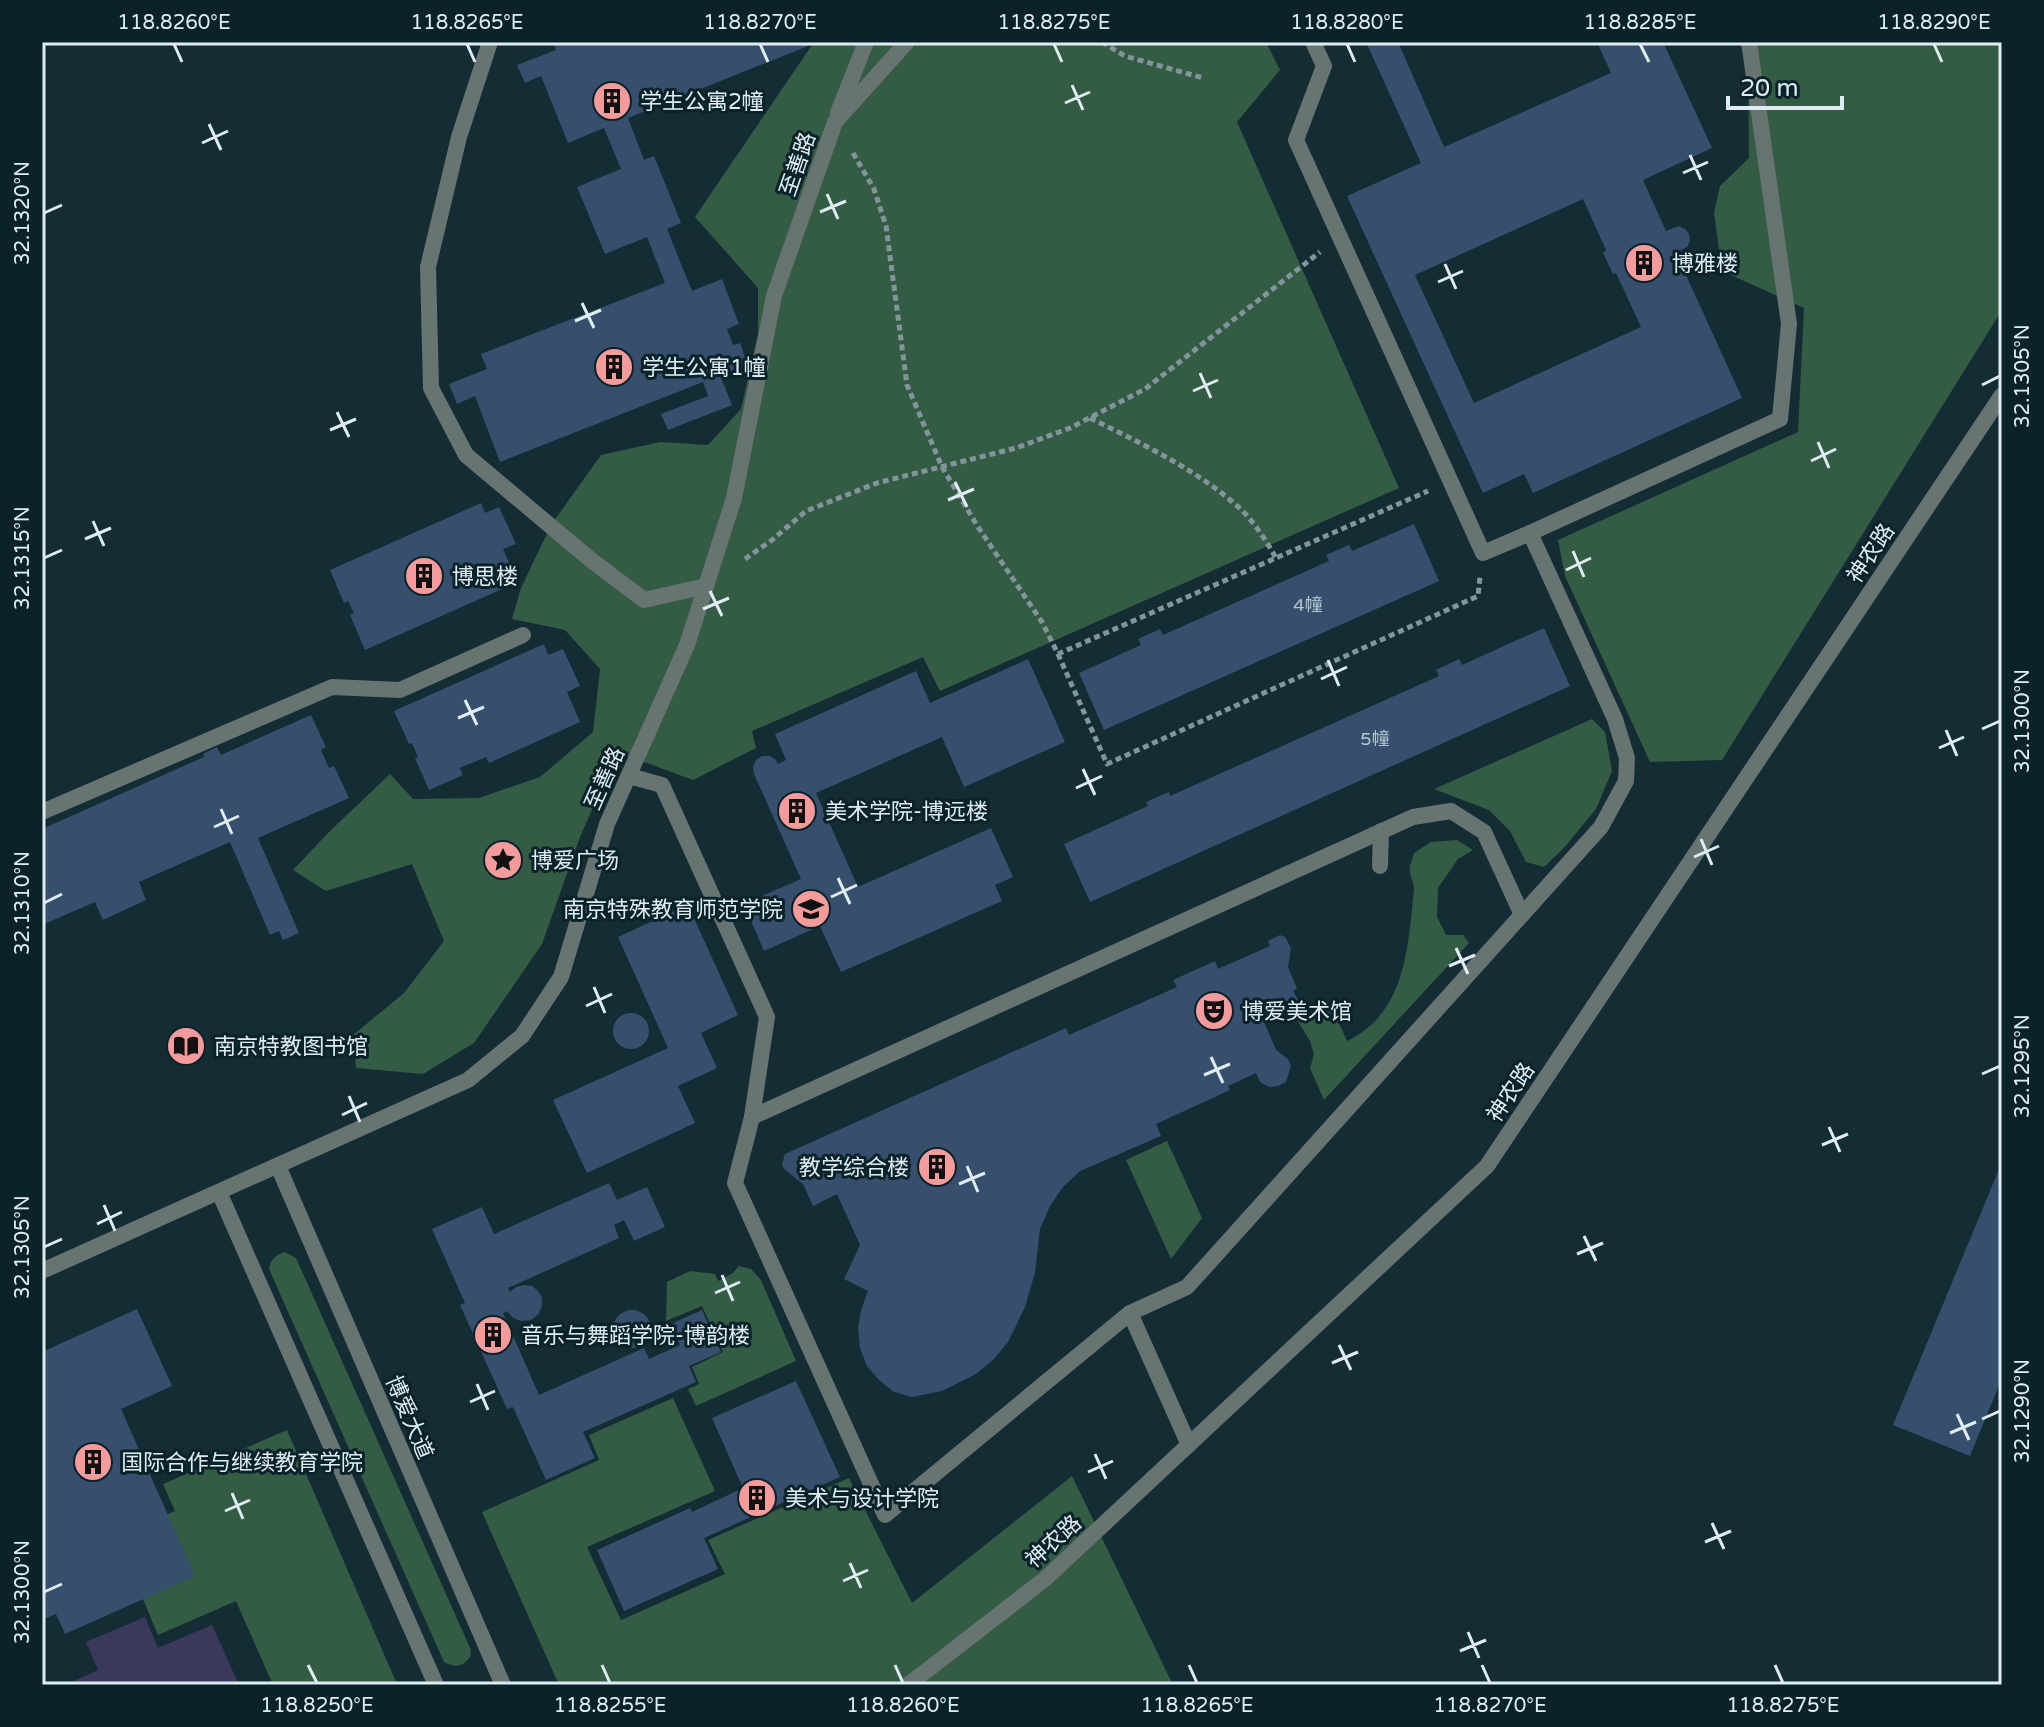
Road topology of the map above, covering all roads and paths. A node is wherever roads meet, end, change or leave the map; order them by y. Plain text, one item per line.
1 (490, 42) edge
2 (866, 42) edge
3 (907, 42) edge
4 (1102, 42) edge
5 (1313, 42) edge
6 (1749, 42) edge
7 (1203, 78) dead end
8 (835, 122) junction
9 (1340, 237) junction
10 (2002, 395) edge
11 (1089, 418) junction
12 (942, 467) junction
13 (1451, 481) junction
14 (1530, 533) junction
15 (1483, 553) junction
16 (1276, 558) junction
17 (706, 586) junction
18 (523, 635) dead end
19 (1058, 654) junction
20 (629, 776) junction
21 (42, 812) edge
22 (1381, 831) junction
23 (1380, 866) dead end
24 (1522, 915) junction
25 (752, 1117) junction
26 (278, 1166) junction
27 (219, 1192) junction
28 (42, 1271) edge
29 (1130, 1313) junction
30 (1189, 1445) junction
31 (436, 1685) edge
32 (503, 1685) edge
33 (908, 1685) edge

1 - 17 street
2 - 8 street
3 - 8 street, 至善路
4 - 7 path
5 - 9 street
6 - 14 street
8 - 12 path
8 - 17 street, 至善路
9 - 11 path
9 - 13 street
10 - 30 street, 神农路
11 - 12 path
11 - 16 path
12 - 17 path
12 - 19 path
13 - 15 street
13 - 16 path
14 - 15 street
14 - 24 street
15 - 19 path
16 - 19 path
17 - 20 street, 至善路
18 - 21 street
20 - 25 street
20 - 26 street, 至善路
22 - 23 street
22 - 24 street
22 - 25 street
24 - 29 street
25 - 29 street
26 - 27 street, 至善路
26 - 32 street, 博爱大道
27 - 28 street, 至善路
27 - 31 street
29 - 30 street
30 - 33 street, 神农路

